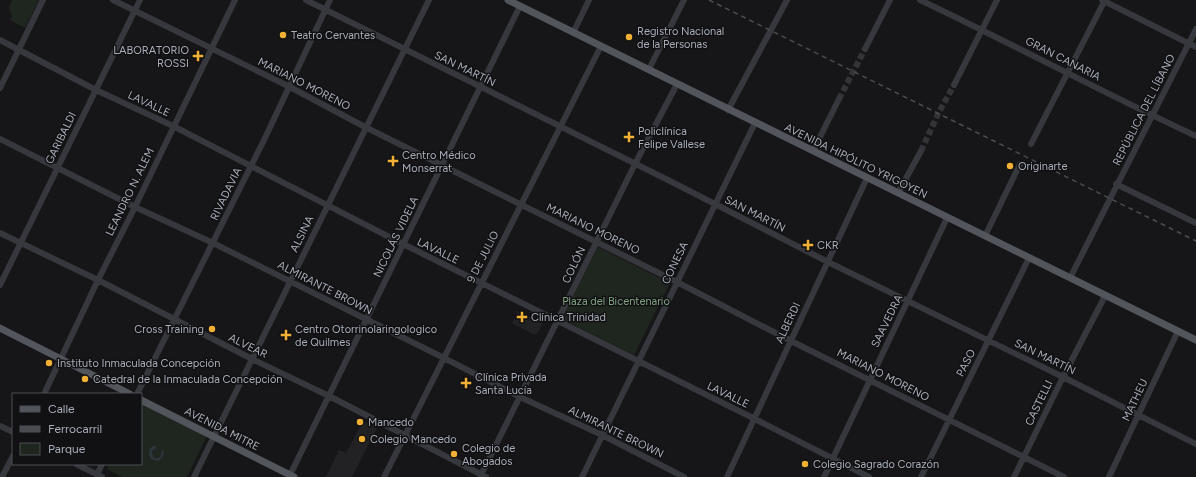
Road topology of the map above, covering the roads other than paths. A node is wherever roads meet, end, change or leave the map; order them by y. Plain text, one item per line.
1 (43, 0) edge
2 (113, 0) edge
3 (140, 0) edge
4 (235, 0) edge
5 (306, 0) edge
6 (330, 0) edge
7 (429, 0) edge
8 (508, 0) edge
9 (589, 0) edge
10 (684, 0) edge
11 (787, 0) edge
12 (890, 0) edge
13 (920, 0) edge
14 (997, 0) edge
15 (1104, 0) edge
16 (520, 6) junction
17 (325, 9) junction
18 (135, 11) junction
19 (982, 29) junction
20 (1196, 29) edge
21 (574, 33) junction
22 (0, 40) edge
23 (1189, 43) junction
24 (601, 46) junction
25 (1196, 46) edge
26 (212, 49) junction
27 (865, 49) tunnel mouth
28 (18, 50) junction
29 (404, 50) junction
30 (648, 69) junction
31 (1067, 73) junction
32 (677, 84) junction
33 (954, 85) tunnel mouth
34 (288, 86) junction
35 (481, 87) junction
36 (0, 88) edge
37 (96, 90) junction
38 (839, 99) tunnel mouth
39 (728, 110) junction
40 (1152, 115) junction
41 (755, 123) junction
42 (174, 126) junction
43 (365, 127) junction
44 (560, 127) junction
45 (1196, 136) edge
46 (0, 139) edge
47 (1031, 144) dead end
48 (813, 151) junction
49 (921, 151) tunnel mouth
50 (635, 164) junction
51 (1020, 164) dead end
52 (442, 165) junction
53 (251, 166) junction
54 (58, 167) junction
55 (867, 178) junction
56 (1116, 184) junction
57 (898, 194) junction
58 (715, 204) junction
59 (520, 205) junction
60 (327, 206) junction
61 (135, 207) junction
62 (947, 218) junction
63 (1196, 223) edge
64 (0, 233) edge
65 (985, 236) junction
66 (596, 242) junction
67 (213, 243) junction
68 (20, 244) junction
69 (403, 244) junction
70 (1029, 258) junction
71 (828, 262) junction
72 (1070, 278) junction
73 (98, 280) junction
74 (289, 282) junction
75 (677, 282) junction
76 (481, 283) junction
77 (0, 285) edge
78 (1105, 296) junction
79 (908, 301) junction
80 (174, 320) junction
81 (366, 320) junction
82 (558, 321) junction
83 (0, 328) edge
84 (1178, 331) junction
85 (791, 340) junction
86 (1196, 340) edge
87 (989, 341) junction
88 (444, 358) junction
89 (61, 359) junction
90 (252, 359) junction
91 (638, 361) junction
92 (1063, 377) junction
93 (870, 379) junction
94 (44, 393) edge
95 (128, 393) edge
96 (138, 393) edge
97 (329, 396) junction
98 (520, 397) junction
99 (142, 401) edge
100 (1140, 415) junction
101 (755, 419) junction
102 (949, 420) junction
103 (0, 426) edge
104 (12, 432) edge
105 (405, 435) junction
106 (602, 435) junction
107 (213, 437) junction
108 (1196, 444) edge
109 (1024, 457) junction
110 (12, 458) edge
111 (832, 459) junction
112 (78, 465) edge
113 (102, 465) edge
114 (99, 476) edge
115 (291, 476) edge
116 (483, 476) edge
117 (2, 477) edge
118 (194, 477) edge
119 (384, 477) edge
120 (582, 477) edge
121 (684, 477) edge
122 (727, 477) edge
123 (824, 477) edge
124 (868, 477) edge
125 (921, 477) edge
126 (1014, 477) edge
127 (1064, 477) edge
128 (1109, 477) edge

1 - 28 street
2 - 18 street, MARIANO MORENO
3 - 18 street, GARIBALDI
4 - 26 street, LEANDRO N. ALEM
5 - 17 street, SAN MARTÍN
6 - 17 street, RIVADAVIA
7 - 29 street, ALSINA
8 - 16 main road, AVENIDA HIPÓLITO YRIGOYEN
9 - 21 street
10 - 30 street
11 - 39 street
12 - 27 street
13 - 19 street, GRAN CANARIA
14 - 19 street
15 - 23 street
15 - 31 street
16 - 21 main road, AVENIDA HIPÓLITO YRIGOYEN
16 - 35 street, NICOLÁS VIDELA
17 - 29 street, SAN MARTÍN
17 - 34 street, RIVADAVIA
18 - 26 street, MARIANO MORENO
18 - 37 street, GARIBALDI
19 - 31 street, GRAN CANARIA
19 - 33 street
20 - 23 street, REPÚBLICA DEL LÍBANO
21 - 24 main road, AVENIDA HIPÓLITO YRIGOYEN
22 - 28 street, LAVALLE
23 - 25 street
23 - 40 street, REPÚBLICA DEL LÍBANO
24 - 30 main road, AVENIDA HIPÓLITO YRIGOYEN
24 - 44 street, 9 DE JULIO
26 - 34 street, MARIANO MORENO
26 - 42 street, LEANDRO N. ALEM
28 - 36 street
28 - 37 street, LAVALLE
29 - 35 street, SAN MARTÍN
29 - 43 street, ALSINA
30 - 32 main road, AVENIDA HIPÓLITO YRIGOYEN
31 - 40 street, GRAN CANARIA
31 - 47 street
32 - 39 main road, AVENIDA HIPÓLITO YRIGOYEN
32 - 50 street, COLÓN
34 - 43 street, MARIANO MORENO
34 - 53 street, RIVADAVIA
35 - 44 street, SAN MARTÍN
35 - 52 street, NICOLÁS VIDELA
37 - 42 street, LAVALLE
37 - 54 street, GARIBALDI
38 - 48 street
39 - 41 main road, AVENIDA HIPÓLITO YRIGOYEN
40 - 45 street, GRAN CANARIA
40 - 56 street, REPÚBLICA DEL LÍBANO
41 - 48 main road, AVENIDA HIPÓLITO YRIGOYEN
41 - 58 street, CONESA
42 - 53 street, LAVALLE
42 - 61 street, LEANDRO N. ALEM
43 - 52 street, MARIANO MORENO
43 - 60 street, ALSINA
44 - 50 street, SAN MARTÍN
44 - 59 street, 9 DE JULIO
46 - 54 street, ALMIRANTE BROWN
48 - 55 main road, AVENIDA HIPÓLITO YRIGOYEN
49 - 57 street
50 - 58 street, SAN MARTÍN
50 - 66 street, COLÓN
51 - 65 street
52 - 59 street, MARIANO MORENO
52 - 69 street, NICOLÁS VIDELA
53 - 60 street, LAVALLE
53 - 67 street, RIVADAVIA
54 - 61 street, ALMIRANTE BROWN
54 - 68 street, GARIBALDI
55 - 57 main road, AVENIDA HIPÓLITO YRIGOYEN
55 - 71 street, ALBERDI
56 - 63 street
56 - 72 street, REPÚBLICA DEL LÍBANO
57 - 62 main road, AVENIDA HIPÓLITO YRIGOYEN
58 - 71 street, SAN MARTÍN
58 - 75 street, CONESA
59 - 66 street, MARIANO MORENO
59 - 76 street, 9 DE JULIO
60 - 69 street, LAVALLE
60 - 74 street, ALSINA
61 - 67 street, ALMIRANTE BROWN
61 - 73 street, LEANDRO N. ALEM
62 - 65 main road, AVENIDA HIPÓLITO YRIGOYEN
62 - 79 street, SAAVEDRA
64 - 68 street, ALVEAR
65 - 70 main road, AVENIDA HIPÓLITO YRIGOYEN
66 - 75 street, MARIANO MORENO
66 - 82 street, COLÓN
67 - 74 street, ALMIRANTE BROWN
67 - 80 street, RIVADAVIA
68 - 73 street, ALVEAR
68 - 77 street, GARIBALDI
69 - 76 street, LAVALLE
69 - 81 street, NICOLÁS VIDELA
70 - 72 main road, AVENIDA HIPÓLITO YRIGOYEN
70 - 87 street, PASO
71 - 79 street, SAN MARTÍN
71 - 85 street, ALBERDI
72 - 78 main road, AVENIDA HIPÓLITO YRIGOYEN
73 - 80 street, ALVEAR
73 - 89 street, LEANDRO N. ALEM
74 - 81 street, ALMIRANTE BROWN
74 - 90 street, ALSINA
75 - 85 street, MARIANO MORENO
75 - 91 street, CONESA
76 - 82 street, LAVALLE
76 - 88 street, 9 DE JULIO
78 - 84 main road, AVENIDA HIPÓLITO YRIGOYEN
78 - 92 street, CASTELLI
79 - 87 street, SAN MARTÍN
79 - 93 street, SAAVEDRA
80 - 90 street, ALVEAR
80 - 96 street, RIVADAVIA
81 - 88 street, ALMIRANTE BROWN
81 - 97 street, NICOLÁS VIDELA
82 - 91 street, LAVALLE
82 - 98 street, COLÓN
83 - 89 main road
84 - 86 main road, AVENIDA HIPÓLITO YRIGOYEN
84 - 100 street, MATHEU
85 - 93 street, MARIANO MORENO
85 - 101 street, ALBERDI
87 - 92 street, SAN MARTÍN
87 - 102 street, PASO
88 - 98 street, ALMIRANTE BROWN
88 - 105 street, 9 DE JULIO
89 - 94 street, LEANDRO N. ALEM
89 - 95 main road
90 - 97 street, ALVEAR
90 - 107 street, ALSINA
91 - 101 street, LAVALLE
91 - 106 street, CONESA
92 - 100 street, SAN MARTÍN
92 - 109 street, CASTELLI
93 - 102 street, MARIANO MORENO
93 - 111 street, SAAVEDRA
97 - 105 street, ALVEAR
97 - 115 street, NICOLÁS VIDELA
98 - 106 street, ALMIRANTE BROWN
98 - 116 street, COLÓN
99 - 107 main road, AVENIDA MITRE
100 - 108 street, SAN MARTÍN
100 - 128 street, MATHEU
101 - 111 street, LAVALLE
101 - 122 street, ALBERDI
102 - 109 street, MARIANO MORENO
102 - 125 street, PASO
103 - 104 street
105 - 116 street, ALVEAR
105 - 119 street, 9 DE JULIO
106 - 120 street, CONESA
106 - 121 street, ALMIRANTE BROWN
107 - 115 main road, AVENIDA MITRE
107 - 118 street, ALSINA
109 - 126 street, CASTELLI
109 - 127 street, MARIANO MORENO
110 - 117 street
111 - 123 street, SAAVEDRA
111 - 124 street, LAVALLE
112 - 114 street
113 - 114 street

